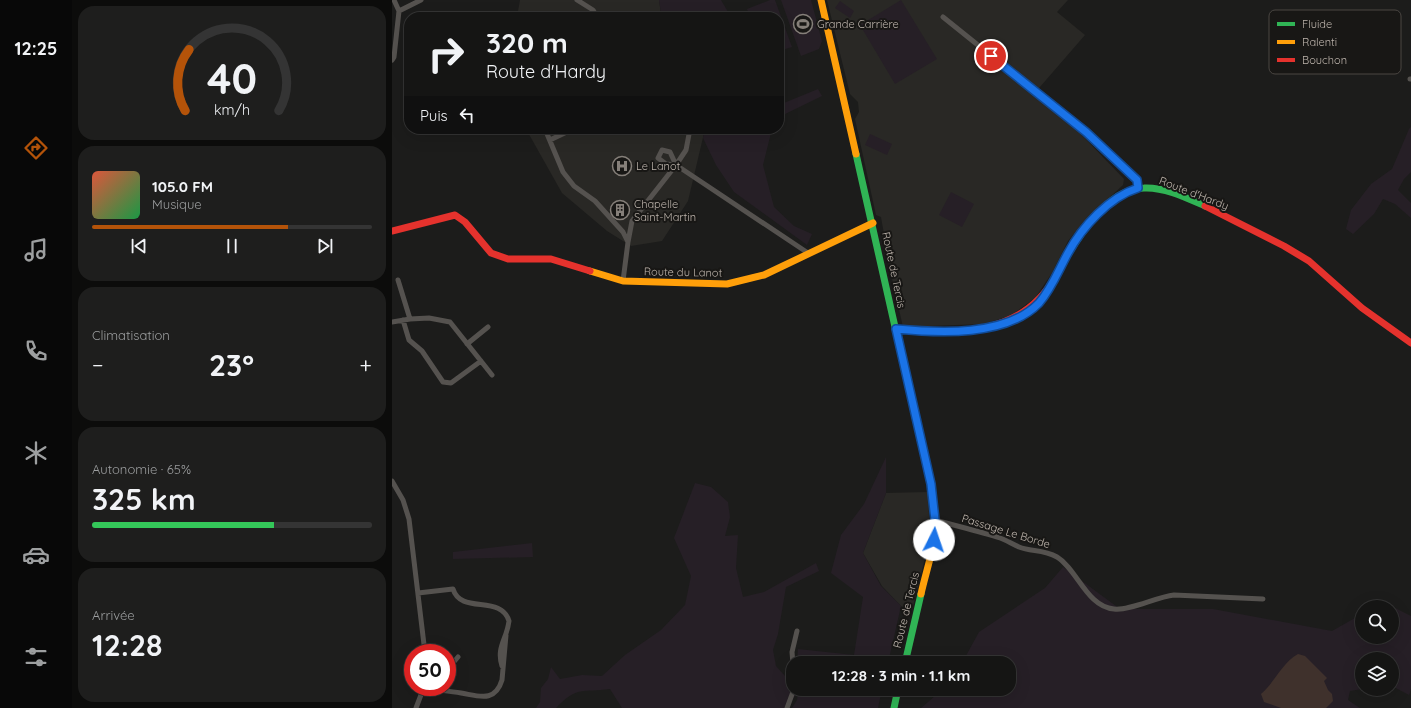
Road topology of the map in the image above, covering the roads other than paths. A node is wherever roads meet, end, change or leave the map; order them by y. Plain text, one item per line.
1 (394, 0) edge
2 (421, 0) edge
3 (577, 0) edge
4 (821, 0) edge
5 (399, 11) junction
6 (594, 12) edge
7 (943, 17) dead end
8 (392, 60) edge
9 (547, 134) edge
10 (563, 134) edge
11 (689, 134) edge
12 (550, 140) junction
13 (676, 164) junction
14 (1138, 188) junction
15 (873, 224) junction
16 (392, 231) edge
17 (628, 242) junction
18 (808, 253) junction
19 (398, 280) dead end
20 (623, 281) junction
21 (410, 319) junction
22 (403, 320) junction
23 (392, 322) edge
24 (488, 327) dead end
25 (896, 329) junction
26 (1411, 343) edge
27 (467, 344) junction
28 (481, 361) junction
29 (492, 375) dead end
30 (392, 481) edge
31 (935, 520) junction
32 (418, 593) junction
33 (1263, 599) dead end
34 (798, 631) dead end
35 (424, 644) edge
36 (792, 656) edge
37 (907, 656) edge
38 (458, 657) dead end
39 (456, 659) edge
40 (456, 692) edge
41 (421, 696) edge
42 (791, 696) edge
43 (897, 696) edge
44 (416, 708) edge
45 (787, 708) edge
46 (894, 708) edge

1 - 5 street
2 - 5 street
3 - 6 street
4 - 15 street, Route de Tercis
5 - 8 street
7 - 14 street
9 - 12 street
10 - 12 street
11 - 13 street
12 - 17 street
13 - 17 street
13 - 18 street
14 - 25 street
14 - 26 street, Route d'Hardy
15 - 18 street, Route du Lanot
15 - 25 street, Route de Tercis
16 - 20 street, Route du Lanot
17 - 20 street
18 - 20 street, Route du Lanot
19 - 21 street
21 - 22 street
21 - 27 street
22 - 23 street
22 - 28 street
24 - 27 street
25 - 31 street, Route de Tercis
27 - 28 street
28 - 29 street
30 - 32 street
31 - 33 street, Passage Le Borde
31 - 37 street, Route de Tercis
32 - 35 street
32 - 40 street
34 - 36 street
38 - 39 street
41 - 44 street
42 - 45 street
43 - 46 street

